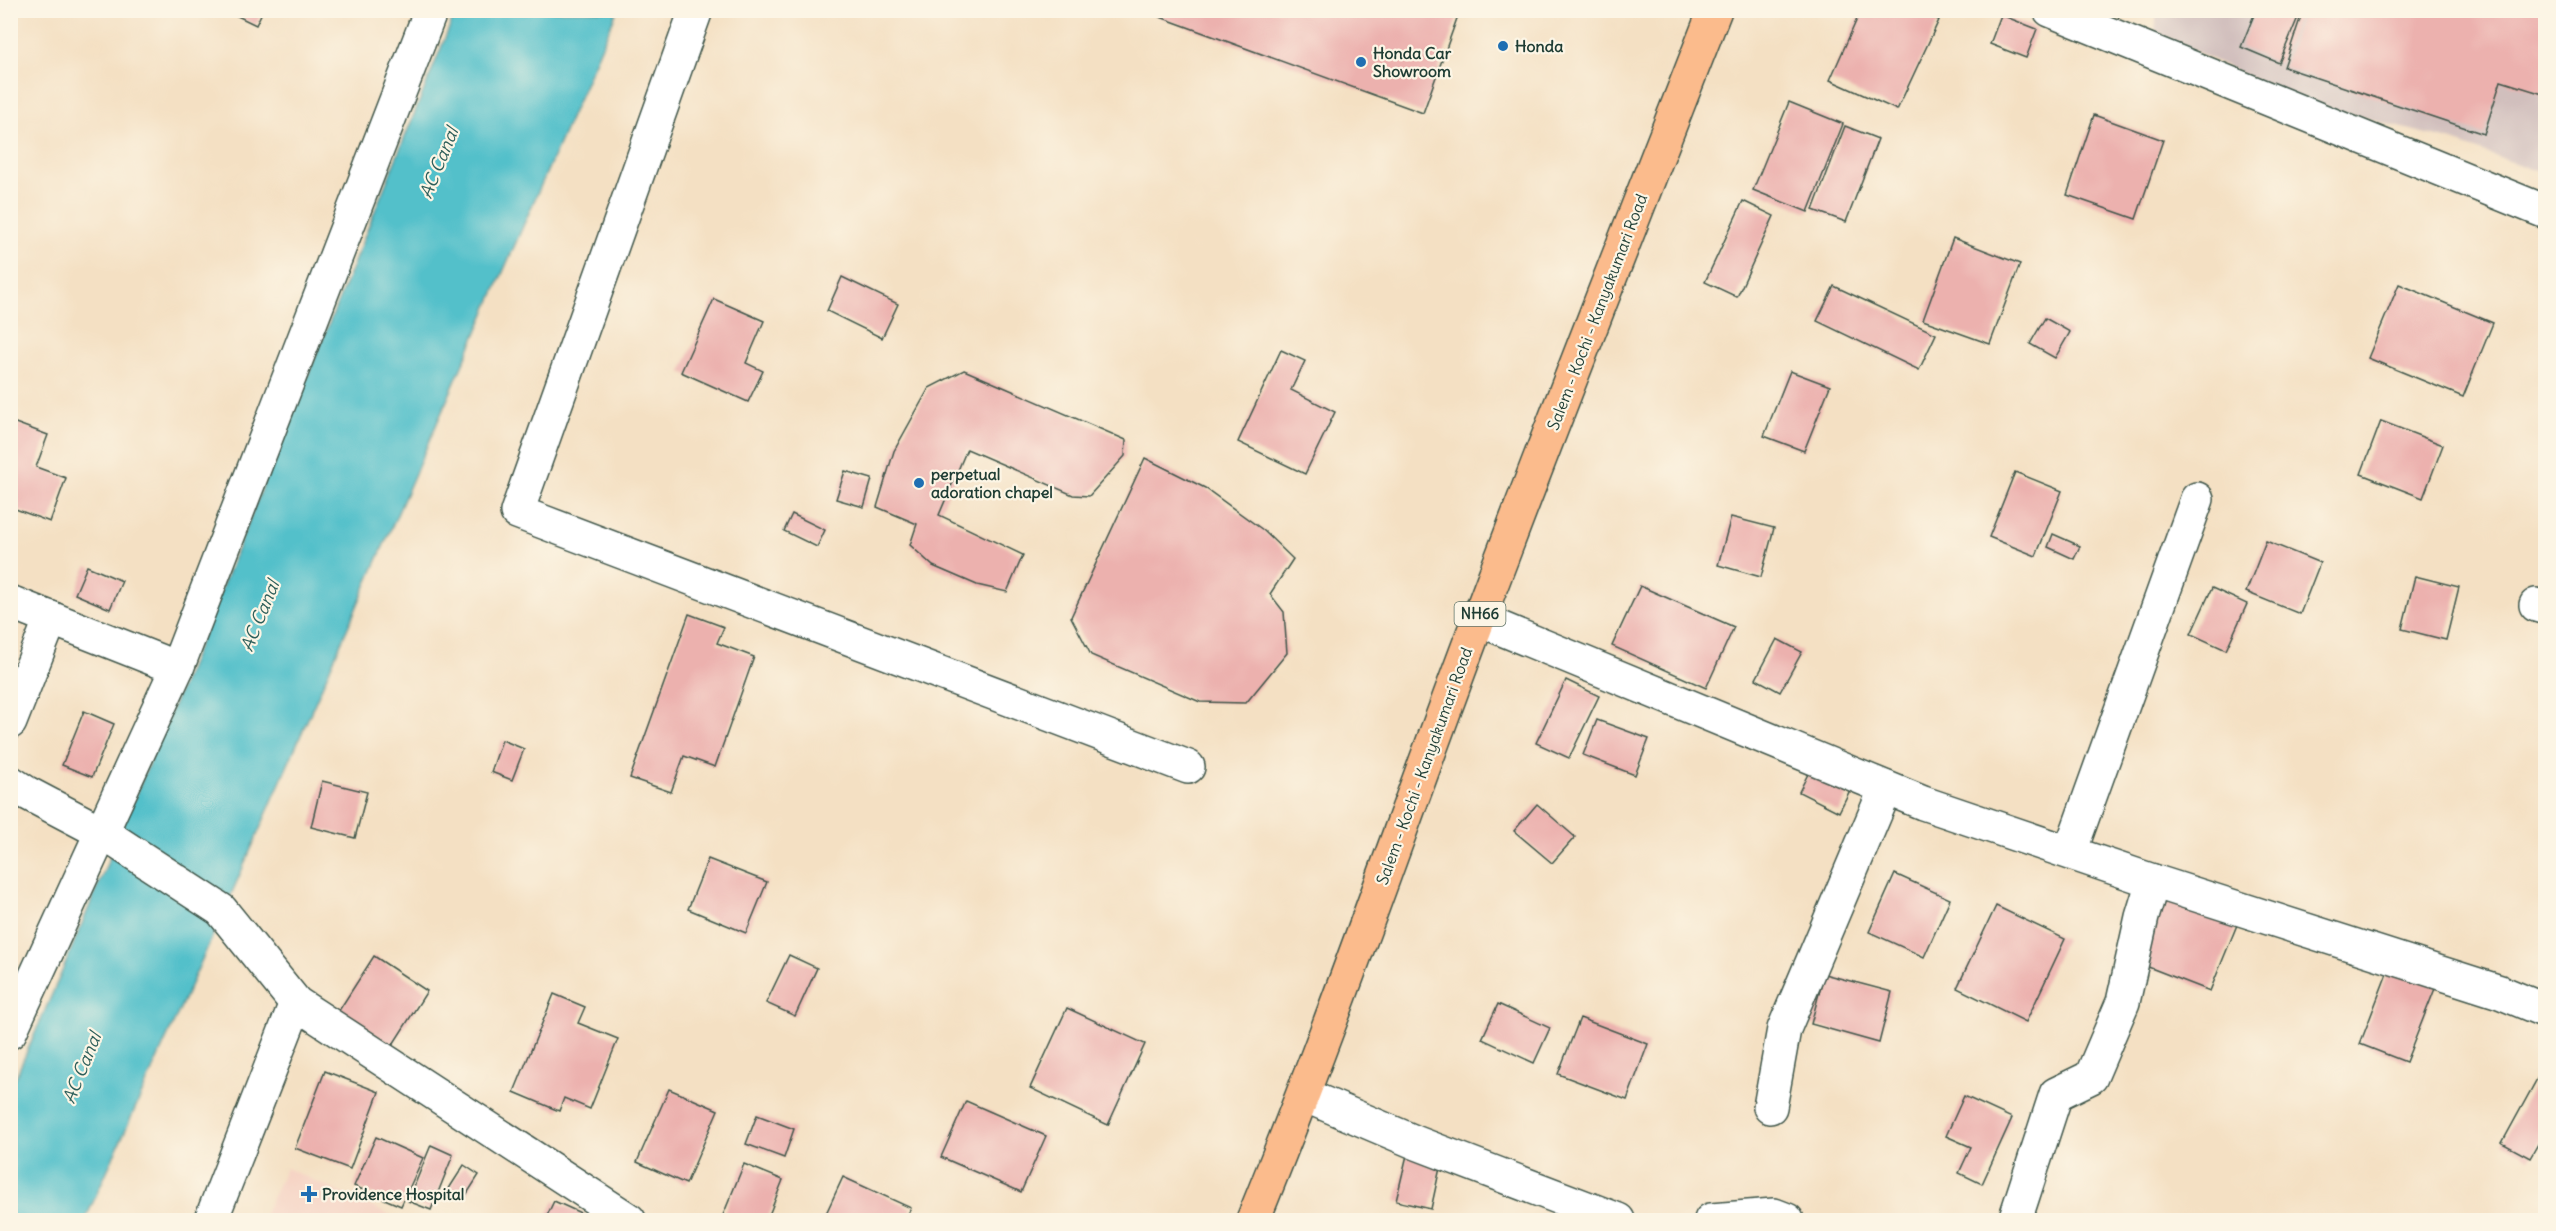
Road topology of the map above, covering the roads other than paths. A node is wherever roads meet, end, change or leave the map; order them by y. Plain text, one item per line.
1 (431, 10) edge
2 (696, 10) edge
3 (1715, 10) edge
4 (2050, 10) edge
5 (2546, 212) edge
6 (2197, 499) dead end
7 (10, 602) edge
8 (51, 618) junction
9 (1478, 619) junction
10 (177, 668) junction
11 (10, 722) edge
12 (1188, 767) dead end
13 (10, 782) edge
14 (1886, 788) junction
15 (107, 836) junction
16 (2070, 852) junction
17 (2153, 881) junction
18 (296, 1003) junction
19 (2546, 1011) edge
20 (10, 1032) edge
21 (1304, 1095) junction
22 (1770, 1107) dead end
23 (211, 1221) edge
24 (629, 1221) edge
25 (1253, 1221) edge
26 (1618, 1221) edge
27 (1711, 1221) edge
28 (1787, 1221) edge
29 (2015, 1221) edge

1 - 10 street
2 - 12 street
3 - 9 highway, Salem - Kochi - Kanyakumari Road / NH66
4 - 5 street
6 - 16 street
7 - 8 street
8 - 10 street
8 - 11 street
9 - 14 street
9 - 21 highway, Salem - Kochi - Kanyakumari Road / NH66
10 - 15 street
13 - 15 street
14 - 16 street
14 - 22 street
15 - 18 street
15 - 20 street
16 - 17 street
17 - 19 street
17 - 29 street
18 - 23 street
18 - 24 street
21 - 25 highway, Salem - Kochi - Kanyakumari Road / NH66
21 - 26 street
27 - 28 street

